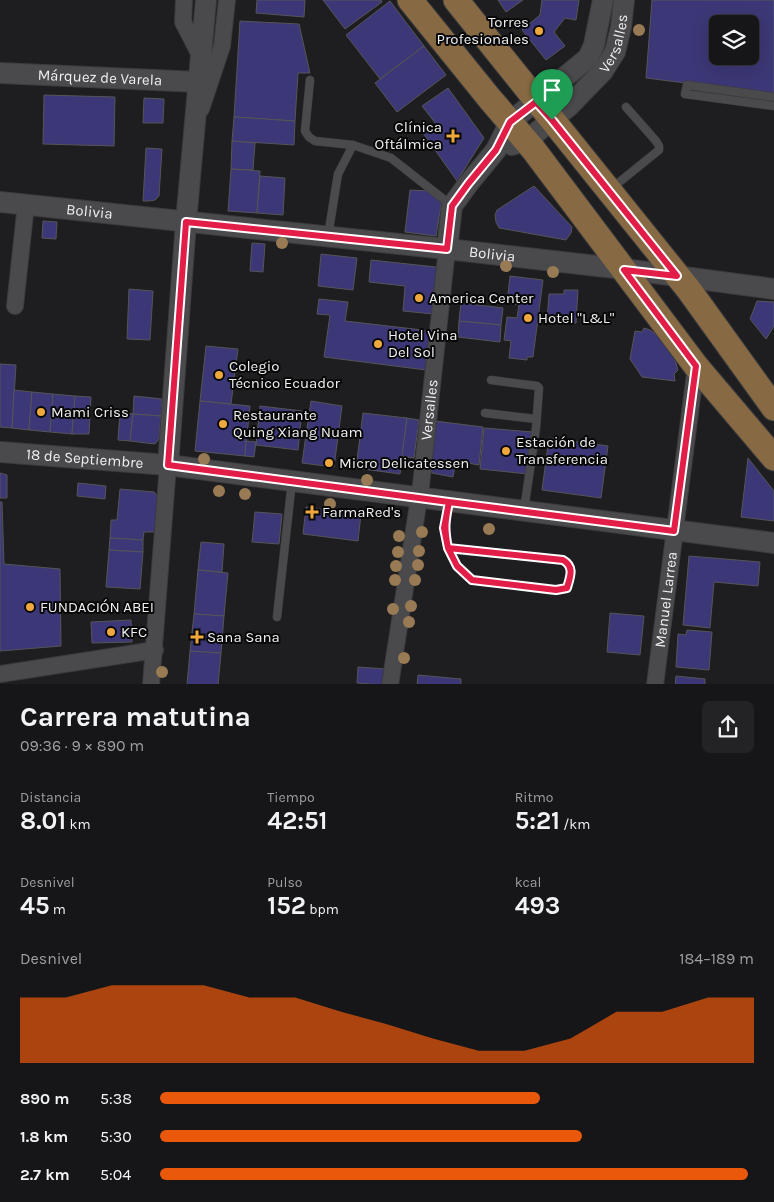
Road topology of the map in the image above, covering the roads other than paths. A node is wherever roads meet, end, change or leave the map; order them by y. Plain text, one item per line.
1 (184, 0) edge
2 (206, 0) edge
3 (227, 0) edge
4 (410, 0) edge
5 (456, 0) edge
6 (604, 0) edge
7 (624, 0) edge
8 (201, 57) junction
9 (0, 74) edge
10 (310, 80) dead end
11 (199, 82) junction
12 (774, 97) edge
13 (774, 106) edge
14 (626, 107) dead end
15 (544, 111) junction
16 (510, 122) junction
17 (195, 128) junction
18 (526, 141) junction
19 (353, 145) junction
20 (496, 150) junction
21 (608, 191) junction
22 (0, 202) edge
23 (26, 204) junction
24 (452, 206) junction
25 (186, 222) junction
26 (328, 237) junction
27 (447, 249) junction
28 (624, 270) junction
29 (677, 276) junction
30 (774, 289) edge
31 (15, 306) dead end
32 (696, 366) junction
33 (491, 380) dead end
34 (774, 408) edge
35 (485, 414) dead end
36 (536, 419) junction
37 (0, 452) edge
38 (774, 458) edge
39 (168, 465) junction
40 (292, 481) junction
41 (418, 498) junction
42 (449, 502) junction
43 (524, 512) junction
44 (674, 531) junction
45 (774, 543) edge
46 (448, 548) junction
47 (277, 617) dead end
48 (154, 650) junction
49 (0, 674) edge
50 (150, 684) edge
51 (390, 684) edge
52 (655, 684) edge

1 - 8 street
2 - 8 street
3 - 17 street
4 - 16 main road
5 - 15 main road
6 - 15 street, Versalles
7 - 15 street, Versalles
8 - 11 street
9 - 11 street, Márquez de Varela
10 - 19 lane
11 - 17 street
12 - 13 lane
14 - 21 lane
15 - 16 street, Versalles
15 - 18 street, Versalles
15 - 21 main road
16 - 18 main road
16 - 20 street, Versalles
17 - 25 street
18 - 20 street, Versalles
18 - 28 main road
19 - 24 lane
19 - 26 lane
20 - 24 street, Versalles
21 - 29 main road
22 - 23 street, Bolivia
23 - 25 street, Bolivia
23 - 31 street
24 - 27 street, Versalles
25 - 26 street, Bolivia
25 - 39 street
26 - 27 street, Bolivia
27 - 28 street, Bolivia
27 - 41 street, Versalles
28 - 29 street, Bolivia
28 - 32 main road
29 - 30 street, Bolivia
29 - 34 main road
32 - 38 main road
32 - 44 street, Manuel Larrea
33 - 36 lane
35 - 36 lane
36 - 43 lane
37 - 39 street, 18 de Septiembre
39 - 40 street, 18 de Septiembre
39 - 48 street
40 - 41 street, 18 de Septiembre
40 - 47 lane
41 - 42 street
41 - 51 street, Versalles
42 - 43 street
42 - 46 lane
43 - 44 street
44 - 45 street
44 - 52 street, Manuel Larrea
46 - 46 lane
48 - 49 street
48 - 50 street

